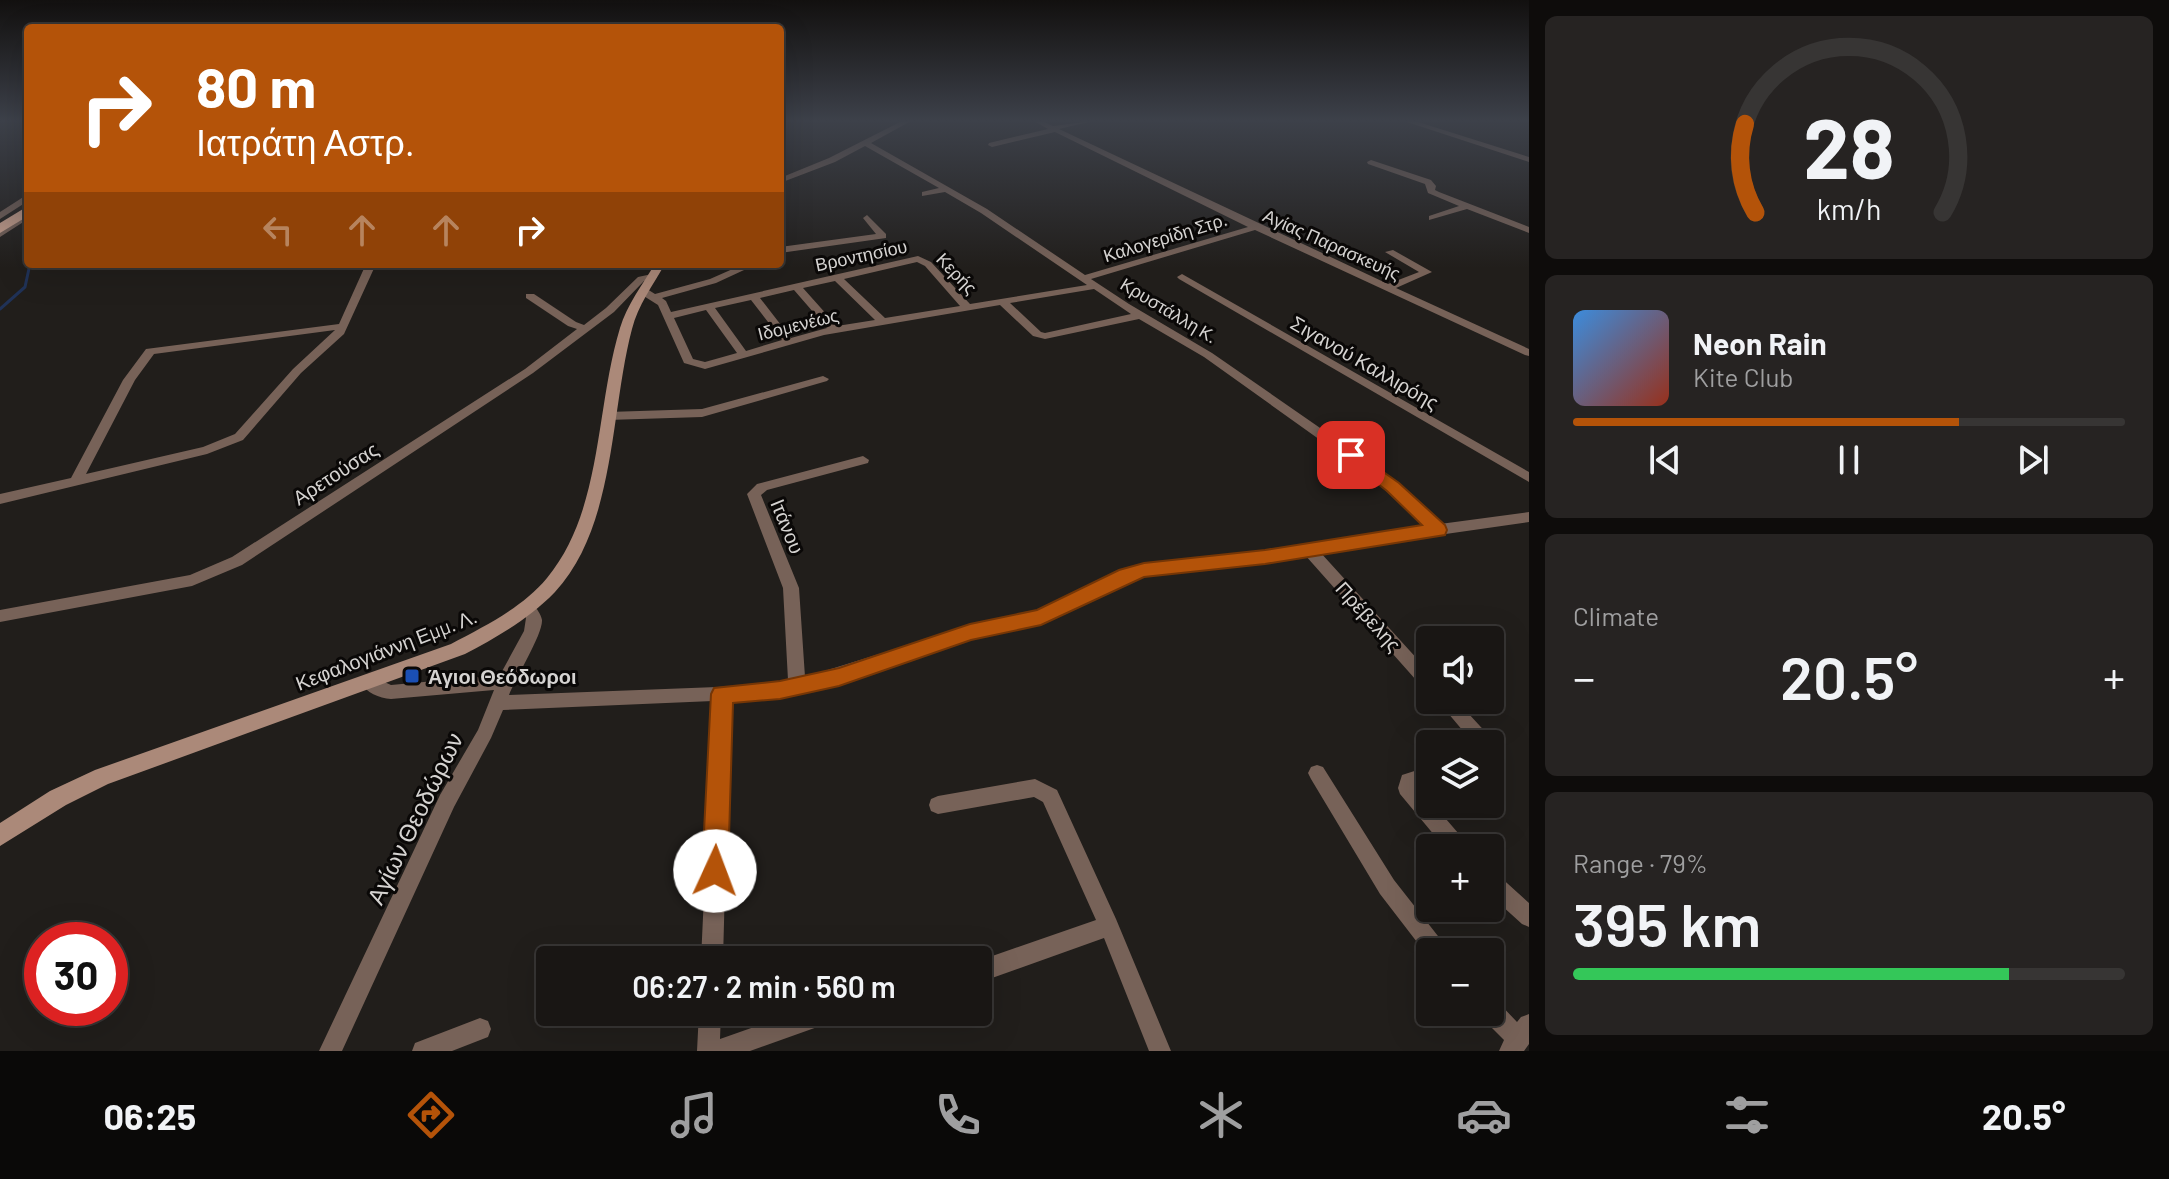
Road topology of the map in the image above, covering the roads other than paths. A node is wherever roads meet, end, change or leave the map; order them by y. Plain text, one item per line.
1 (805, 170) edge
2 (913, 170) edge
3 (1138, 170) edge
4 (1394, 170) edge
5 (784, 179) edge
6 (946, 189) junction
7 (925, 194) dead end
8 (24, 200) edge
9 (1468, 206) junction
10 (24, 213) edge
11 (0, 216) edge
12 (867, 218) dead end
13 (1432, 218) dead end
14 (1256, 227) junction
15 (0, 229) edge
16 (1529, 230) edge
17 (784, 249) edge
18 (1390, 252) dead end
19 (921, 260) joint
20 (369, 268) edge
21 (743, 268) edge
22 (837, 277) junction
23 (1182, 277) dead end
24 (1084, 278) junction
25 (653, 282) edge
26 (796, 286) junction
27 (1096, 286) junction
28 (1390, 287) junction
29 (530, 296) dead end
30 (753, 296) junction
31 (1004, 303) junction
32 (709, 307) junction
33 (969, 309) junction
34 (1141, 315) junction
35 (668, 316) junction
36 (884, 323) junction
37 (344, 326) junction
38 (586, 329) junction
39 (834, 330) junction
40 (788, 341) junction
41 (1529, 353) edge
42 (744, 355) junction
43 (823, 379) dead end
44 (608, 416) junction
45 (863, 460) dead end
46 (1529, 478) edge
47 (76, 480) junction
48 (0, 499) edge
49 (1529, 517) edge
50 (1438, 530) junction
51 (1308, 549) junction
52 (528, 607) junction
53 (0, 616) edge
54 (1416, 669) edge
55 (369, 682) junction
56 (505, 682) junction
57 (797, 687) junction
58 (722, 694) junction
59 (498, 703) junction
60 (1458, 714) edge
61 (1472, 730) edge
62 (1317, 773) dead end
63 (1416, 777) edge
64 (1416, 799) edge
65 (938, 805) dead end
66 (1432, 818) edge
67 (1446, 834) edge
68 (0, 835) edge
69 (1504, 894) edge
70 (1529, 917) edge
71 (1109, 926) junction
72 (1427, 938) edge
73 (713, 946) edge
74 (992, 967) edge
75 (1504, 1024) edge
76 (709, 1026) edge
77 (789, 1026) edge
78 (480, 1029) dead end
79 (1519, 1038) edge
80 (330, 1051) edge
81 (423, 1051) edge
82 (708, 1051) edge
83 (718, 1051) edge
84 (1160, 1051) edge

1 - 5 street
2 - 6 street, Κρυστάλλη Κ.
3 - 14 street, Αγίας Παρασκευής
4 - 9 street
6 - 7 street
6 - 24 street, Κρυστάλλη Κ.
8 - 11 street
9 - 13 street
9 - 16 street
10 - 15 main road
12 - 17 street
14 - 24 street, Καλογερίδη Στρ.
14 - 28 street, Αγίας Παρασκευής
18 - 28 street
19 - 22 street, Βροντησίου
19 - 33 street, Κερής
20 - 37 street
21 - 25 street, Αρετούσας
22 - 26 street, Βροντησίου
22 - 36 street
23 - 46 street, Σιγανού Καλλιρόης
24 - 27 street, Κρυστάλλη Κ.
25 - 35 street, Ιδομενέως
25 - 38 street, Αρετούσας
25 - 44 main road, Κεφαλογιάννη Εμμ. Λ.
26 - 30 street, Βροντησίου
26 - 39 street
27 - 31 street, Ιδομενέως
27 - 34 street, Κρυστάλλη Κ.
28 - 41 street, Αγίας Παρασκευής
29 - 38 street
30 - 32 street, Βροντησίου
30 - 40 street
31 - 33 street, Ιδομενέως
31 - 34 street
32 - 35 street, Βροντησίου
32 - 42 street
33 - 36 street, Ιδομενέως
34 - 50 street, Κρυστάλλη Κ.
35 - 42 street, Ιδομενέως
36 - 39 street, Ιδομενέως
37 - 47 street
37 - 47 street
38 - 53 street, Αρετούσας
39 - 40 street, Ιδομενέως
40 - 42 street, Ιδομενέως
43 - 44 street
44 - 52 main road, Κεφαλογιάννη Εμμ. Λ.
45 - 57 street, Ιτάνου
47 - 48 street
49 - 50 street
50 - 51 street
51 - 54 street, Πρέβελης
51 - 57 street
52 - 55 main road, Κεφαλογιάννη Εμμ. Λ.
52 - 56 street, Αγίων Θεοδώρων
55 - 56 street
55 - 68 main road, Κεφαλογιάννη Εμμ. Λ.
56 - 59 street, Αγίων Θεοδώρων
57 - 58 street
58 - 59 street
58 - 73 street
59 - 80 street, Αγίων Θεοδώρων
60 - 61 street
62 - 72 street
63 - 64 street
65 - 71 street
66 - 67 street
69 - 70 street
71 - 74 street
71 - 84 street
75 - 79 street
76 - 82 street
77 - 83 street
78 - 81 street

